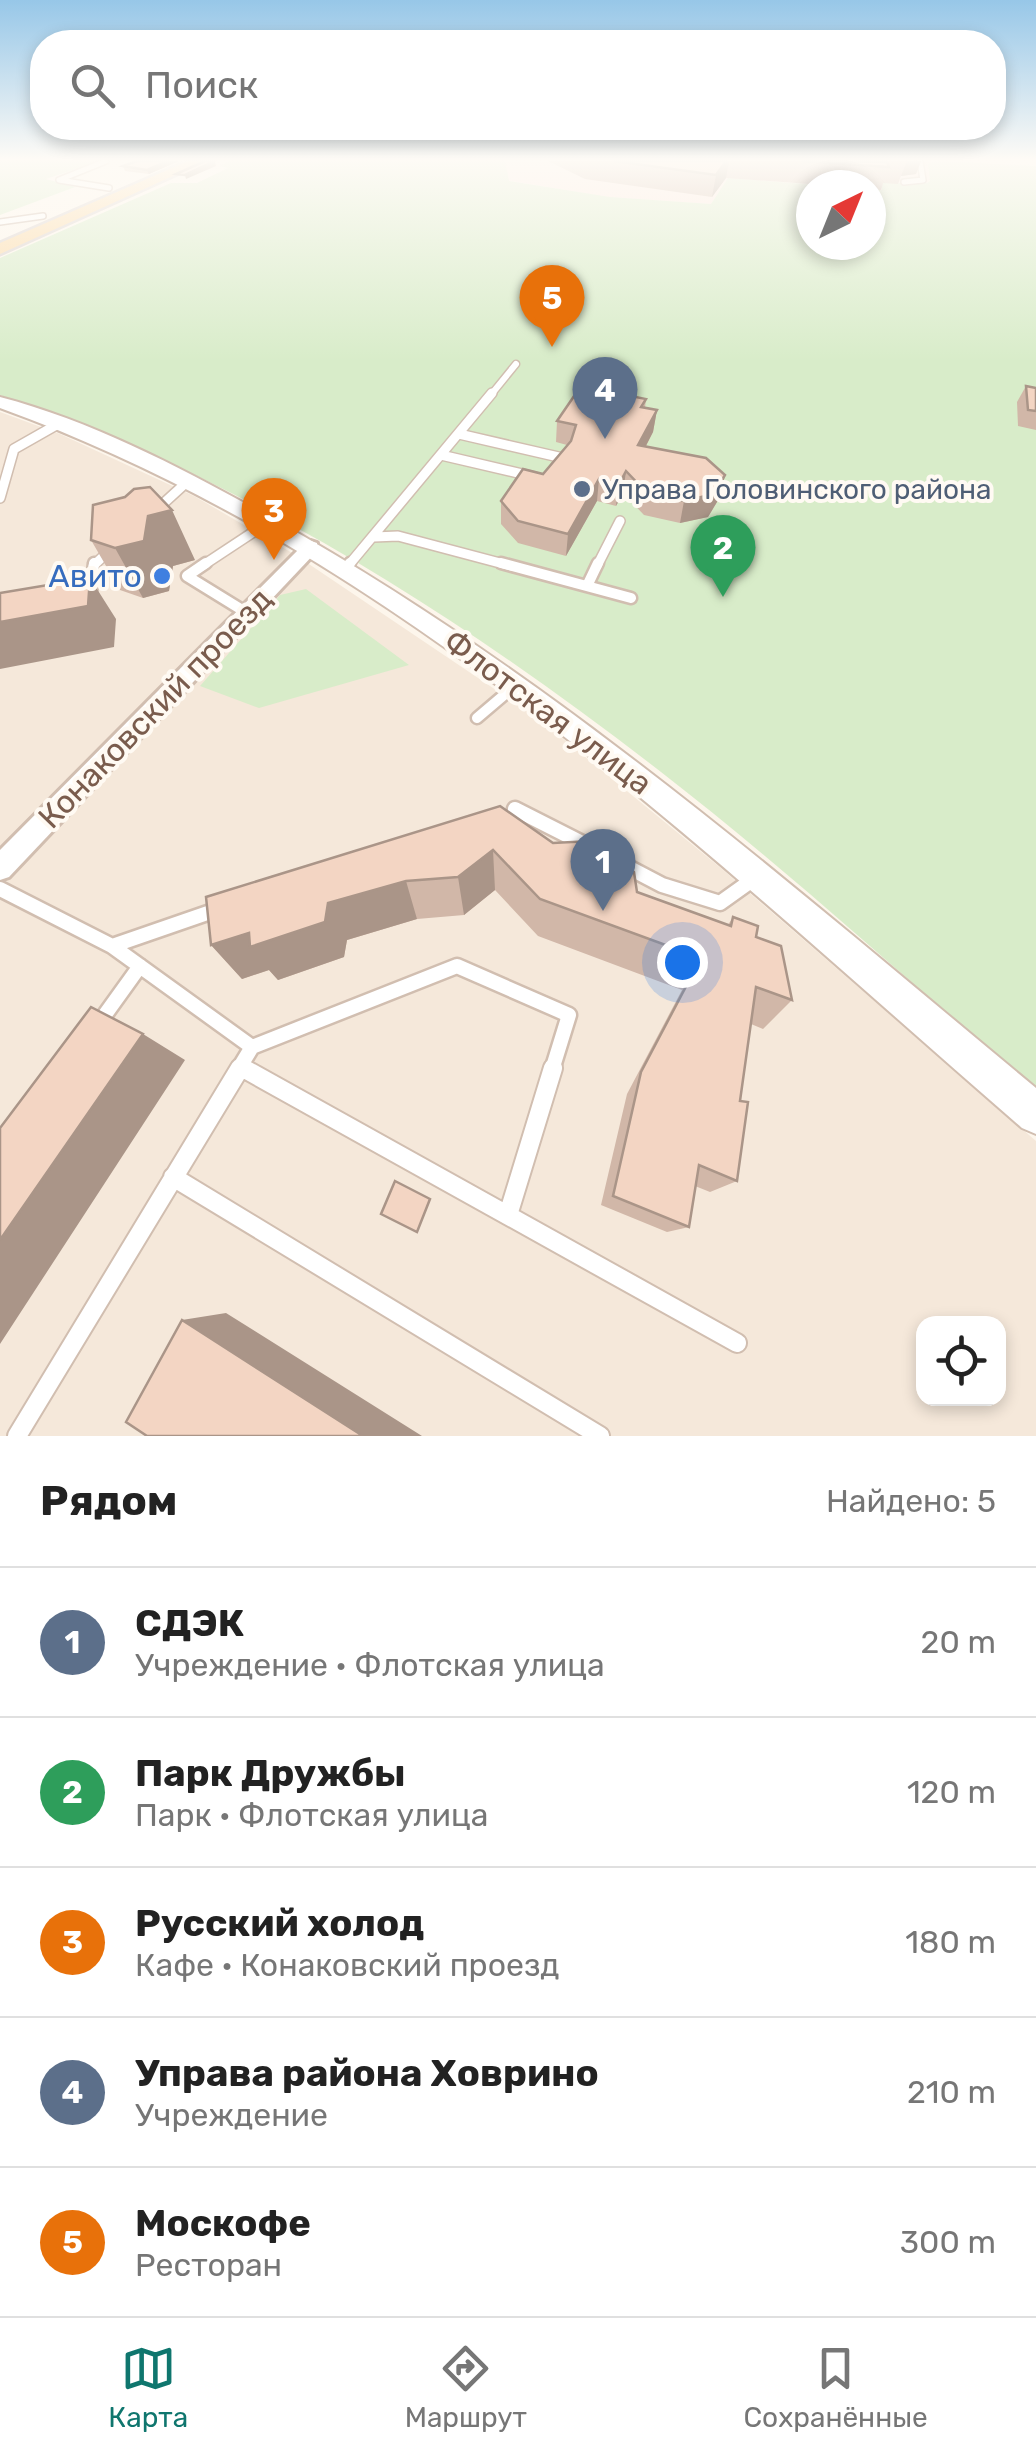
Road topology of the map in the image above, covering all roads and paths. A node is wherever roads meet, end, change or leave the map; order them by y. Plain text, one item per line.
1 (49, 228) edge
2 (0, 250) edge
3 (516, 364) dead end
4 (0, 402) edge
5 (58, 424) junction
6 (459, 434) junction
7 (441, 455) junction
8 (555, 470) edge
9 (548, 480) edge
10 (188, 481) junction
11 (0, 498) edge
12 (620, 521) dead end
13 (143, 522) edge
14 (267, 523) junction
15 (374, 537) junction
16 (119, 542) edge
17 (310, 548) junction
18 (345, 570) junction
19 (586, 586) junction
20 (631, 598) dead end
21 (90, 601) edge
22 (247, 612) junction
23 (517, 684) junction
24 (477, 718) dead end
25 (516, 809) dead end
26 (597, 851) edge
27 (613, 859) edge
28 (0, 868) edge
29 (758, 876) junction
30 (0, 889) edge
31 (244, 900) edge
32 (112, 946) junction
33 (140, 966) junction
34 (94, 1030) edge
35 (252, 1046) junction
36 (240, 1066) junction
37 (1036, 1114) edge
38 (173, 1177) junction
39 (508, 1216) junction
40 (737, 1343) dead end
41 (17, 1436) edge
42 (600, 1436) edge

1 - 2 main road
3 - 6 lane
4 - 5 street, Флотская улица
5 - 10 street, Флотская улица
5 - 11 lane
6 - 7 lane
6 - 8 lane
7 - 9 lane
7 - 15 lane
10 - 13 lane
10 - 14 street, Флотская улица
12 - 19 lane
14 - 17 street, Флотская улица
14 - 22 lane
15 - 18 lane
15 - 19 lane
16 - 21 lane
17 - 18 street, Флотская улица
17 - 22 street, Конаковский проезд
18 - 23 street, Флотская улица
19 - 20 lane
22 - 28 street, Конаковский проезд
23 - 24 lane
23 - 29 street, Флотская улица
25 - 26 lane
27 - 29 lane
29 - 37 street, Флотская улица
30 - 32 lane
31 - 32 lane
32 - 33 lane
33 - 34 lane
33 - 35 lane
35 - 36 lane
35 - 39 lane
36 - 38 lane
36 - 39 lane
38 - 41 lane
38 - 42 lane
39 - 40 lane

